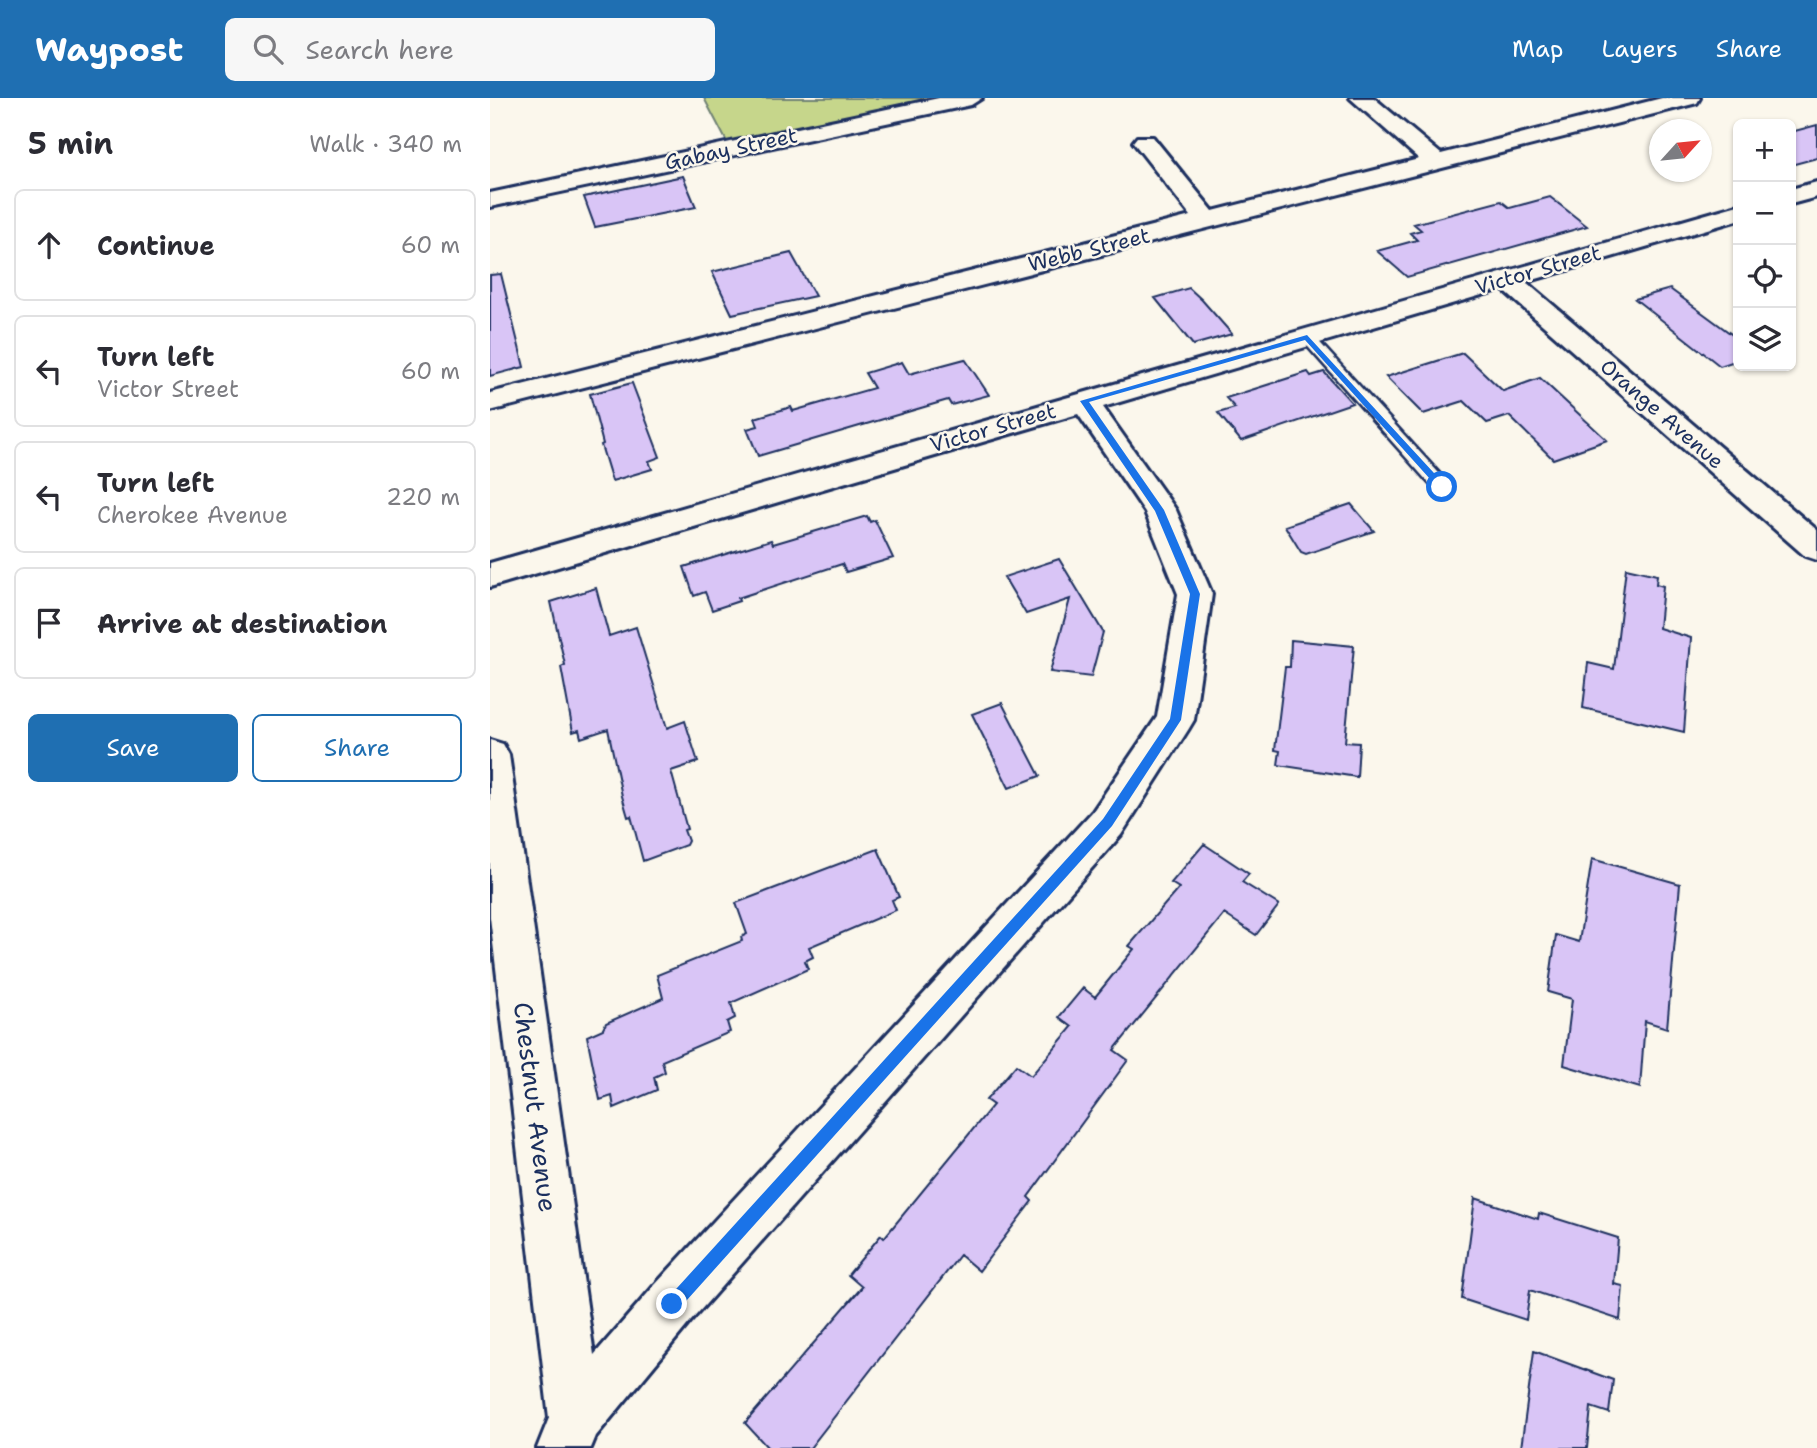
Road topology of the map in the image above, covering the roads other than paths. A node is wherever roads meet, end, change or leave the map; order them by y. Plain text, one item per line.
1 (971, 98) edge
2 (1361, 98) edge
3 (1689, 98) edge
4 (1653, 102) edge
5 (1146, 142) dead end
6 (1438, 163) junction
7 (1817, 189) edge
8 (1796, 195) edge
9 (490, 200) edge
10 (1733, 213) edge
11 (1207, 220) junction
12 (1507, 279) junction
13 (1307, 337) junction
14 (1084, 401) junction
15 (490, 402) edge
16 (1442, 487) dead end
17 (1817, 548) edge
18 (490, 575) edge
19 (490, 755) edge
20 (570, 1433) edge

1 - 9 street, Gabay Street
2 - 6 street
3 - 4 street, Webb Street
4 - 6 street, Webb Street
5 - 11 street
6 - 11 street, Webb Street
7 - 8 street
10 - 12 street, Victor Street
11 - 15 street, Webb Street
12 - 13 street, Victor Street
12 - 17 street, Orange Avenue
13 - 14 street, Victor Street
13 - 16 lane
14 - 18 street, Victor Street
14 - 20 street
19 - 20 street, Chestnut Avenue

